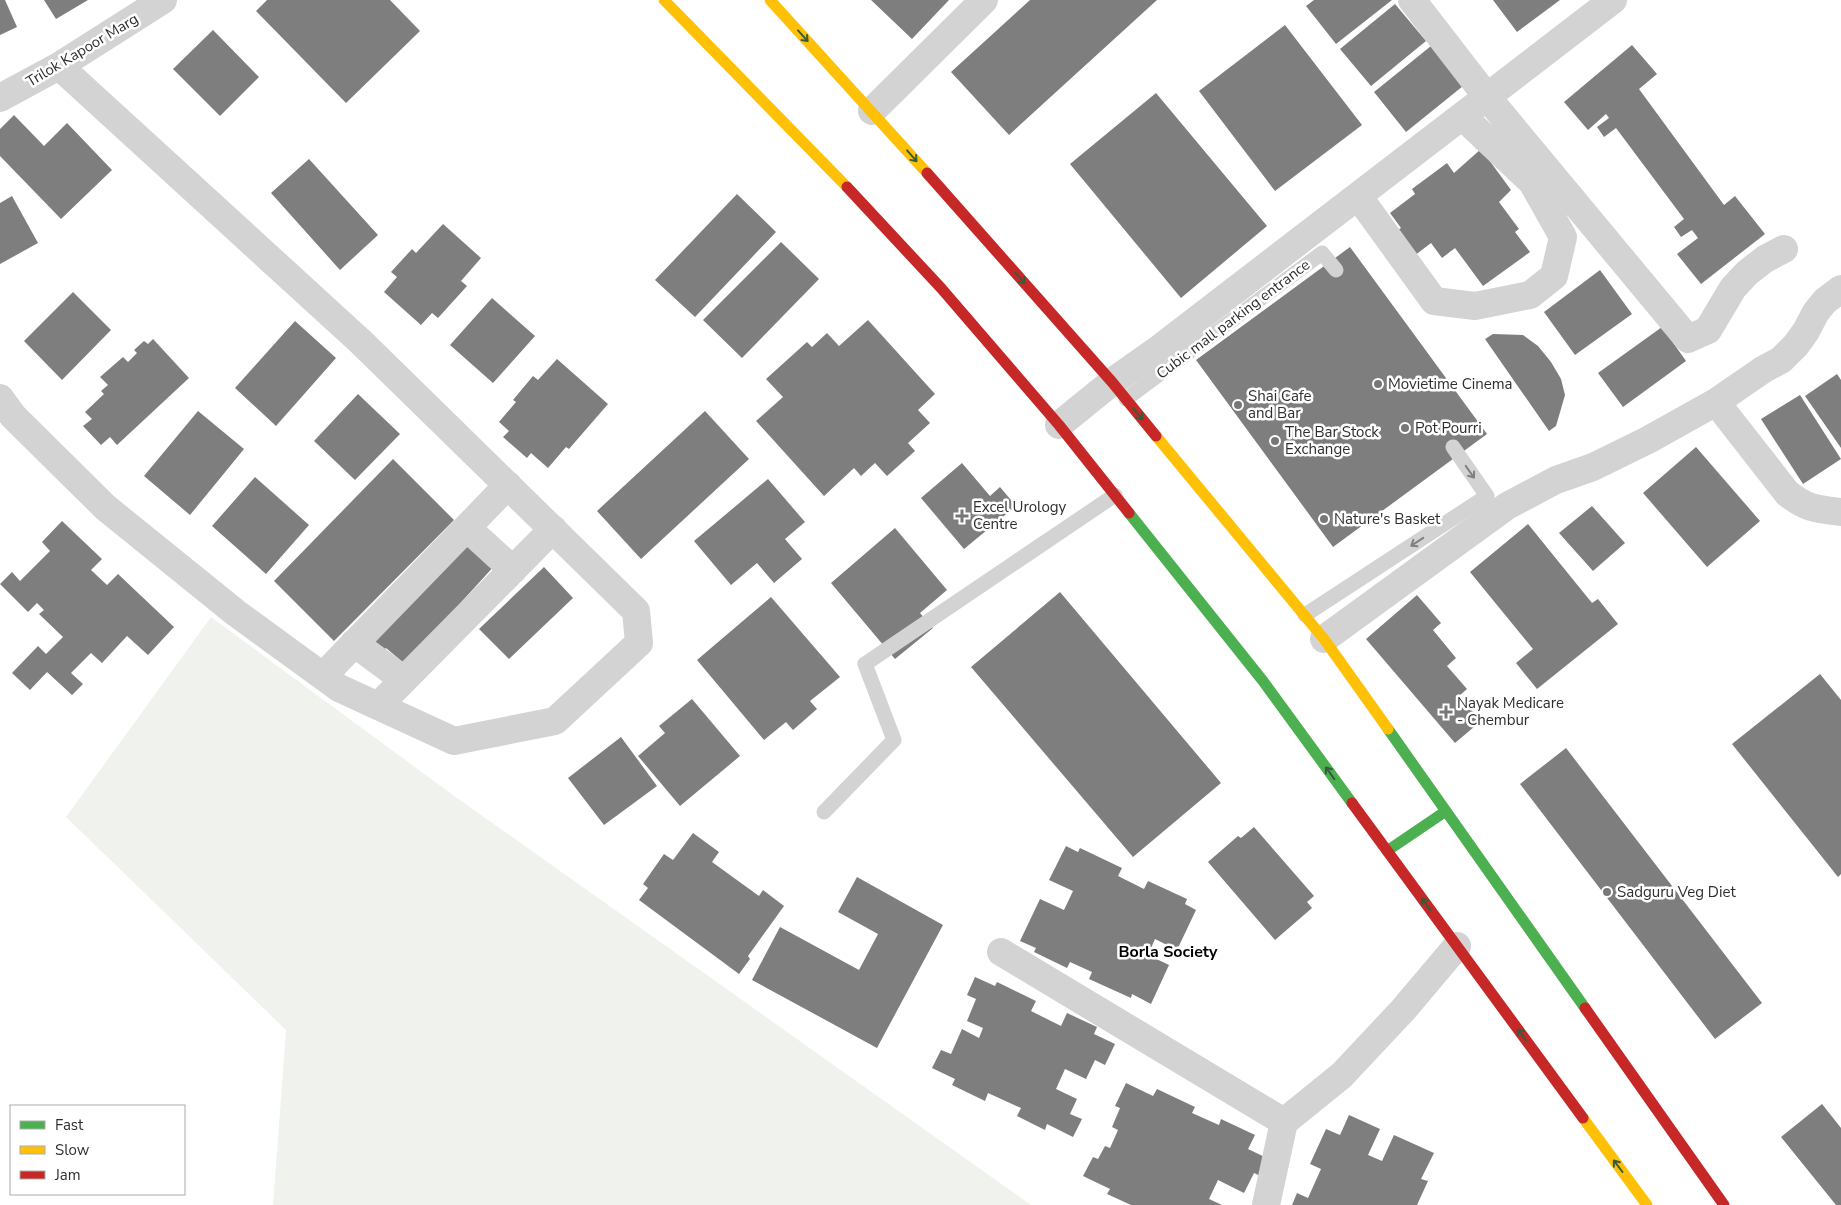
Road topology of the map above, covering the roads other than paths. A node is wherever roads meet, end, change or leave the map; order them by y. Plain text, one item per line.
1 (163, 0) edge
2 (664, 0) edge
3 (770, 0) edge
4 (984, 0) edge
5 (1412, 0) edge
6 (1612, 0) edge
7 (58, 66) junction
8 (1487, 97) junction
9 (0, 98) edge
10 (872, 111) junction
11 (1462, 116) junction
12 (1358, 196) junction
13 (1784, 249) dead end
14 (1336, 270) dead end
15 (1841, 289) edge
16 (1119, 390) junction
17 (0, 398) edge
18 (1716, 402) junction
19 (1059, 425) junction
20 (1453, 447) dead end
21 (508, 485) junction
22 (1115, 495) junction
23 (1841, 512) edge
24 (467, 528) junction
25 (553, 529) junction
26 (513, 570) junction
27 (1305, 615) junction
28 (1324, 639) junction
29 (354, 643) junction
30 (322, 676) junction
31 (404, 680) junction
32 (378, 706) junction
33 (1446, 811) junction
34 (824, 812) dead end
35 (1387, 851) junction
36 (1457, 946) junction
37 (1001, 952) dead end
38 (1284, 1122) junction
39 (1266, 1205) edge
40 (1647, 1205) edge
41 (1724, 1205) edge

1 - 7 street, Trilok Kapoor Marg
2 - 19 main road
3 -> 10 main road
4 - 10 street
5 - 8 street
6 - 8 street
7 - 9 street, Trilok Kapoor Marg
7 - 21 street
8 - 11 street
8 - 13 street
10 -> 16 main road
11 - 12 street
11 - 12 street
12 - 16 street
14 - 16 lane, Cubic mall parking entrance
15 - 18 street
16 - 19 street
16 -> 27 main road
17 - 30 street
18 - 23 street
18 - 28 street
19 - 22 main road
20 -> 27 lane
21 - 24 street
21 - 25 street
22 - 34 lane
35 -> 22 main road
24 - 26 street
24 - 29 street
25 - 26 street
25 - 32 street
26 - 31 street
27 - 28 main road
28 - 33 main road
29 - 30 street
29 - 31 street
30 - 32 street
31 - 32 street
33 - 35 main road
33 - 41 main road
36 -> 35 main road
36 - 38 street
40 -> 36 main road
37 - 38 street
38 - 39 street

